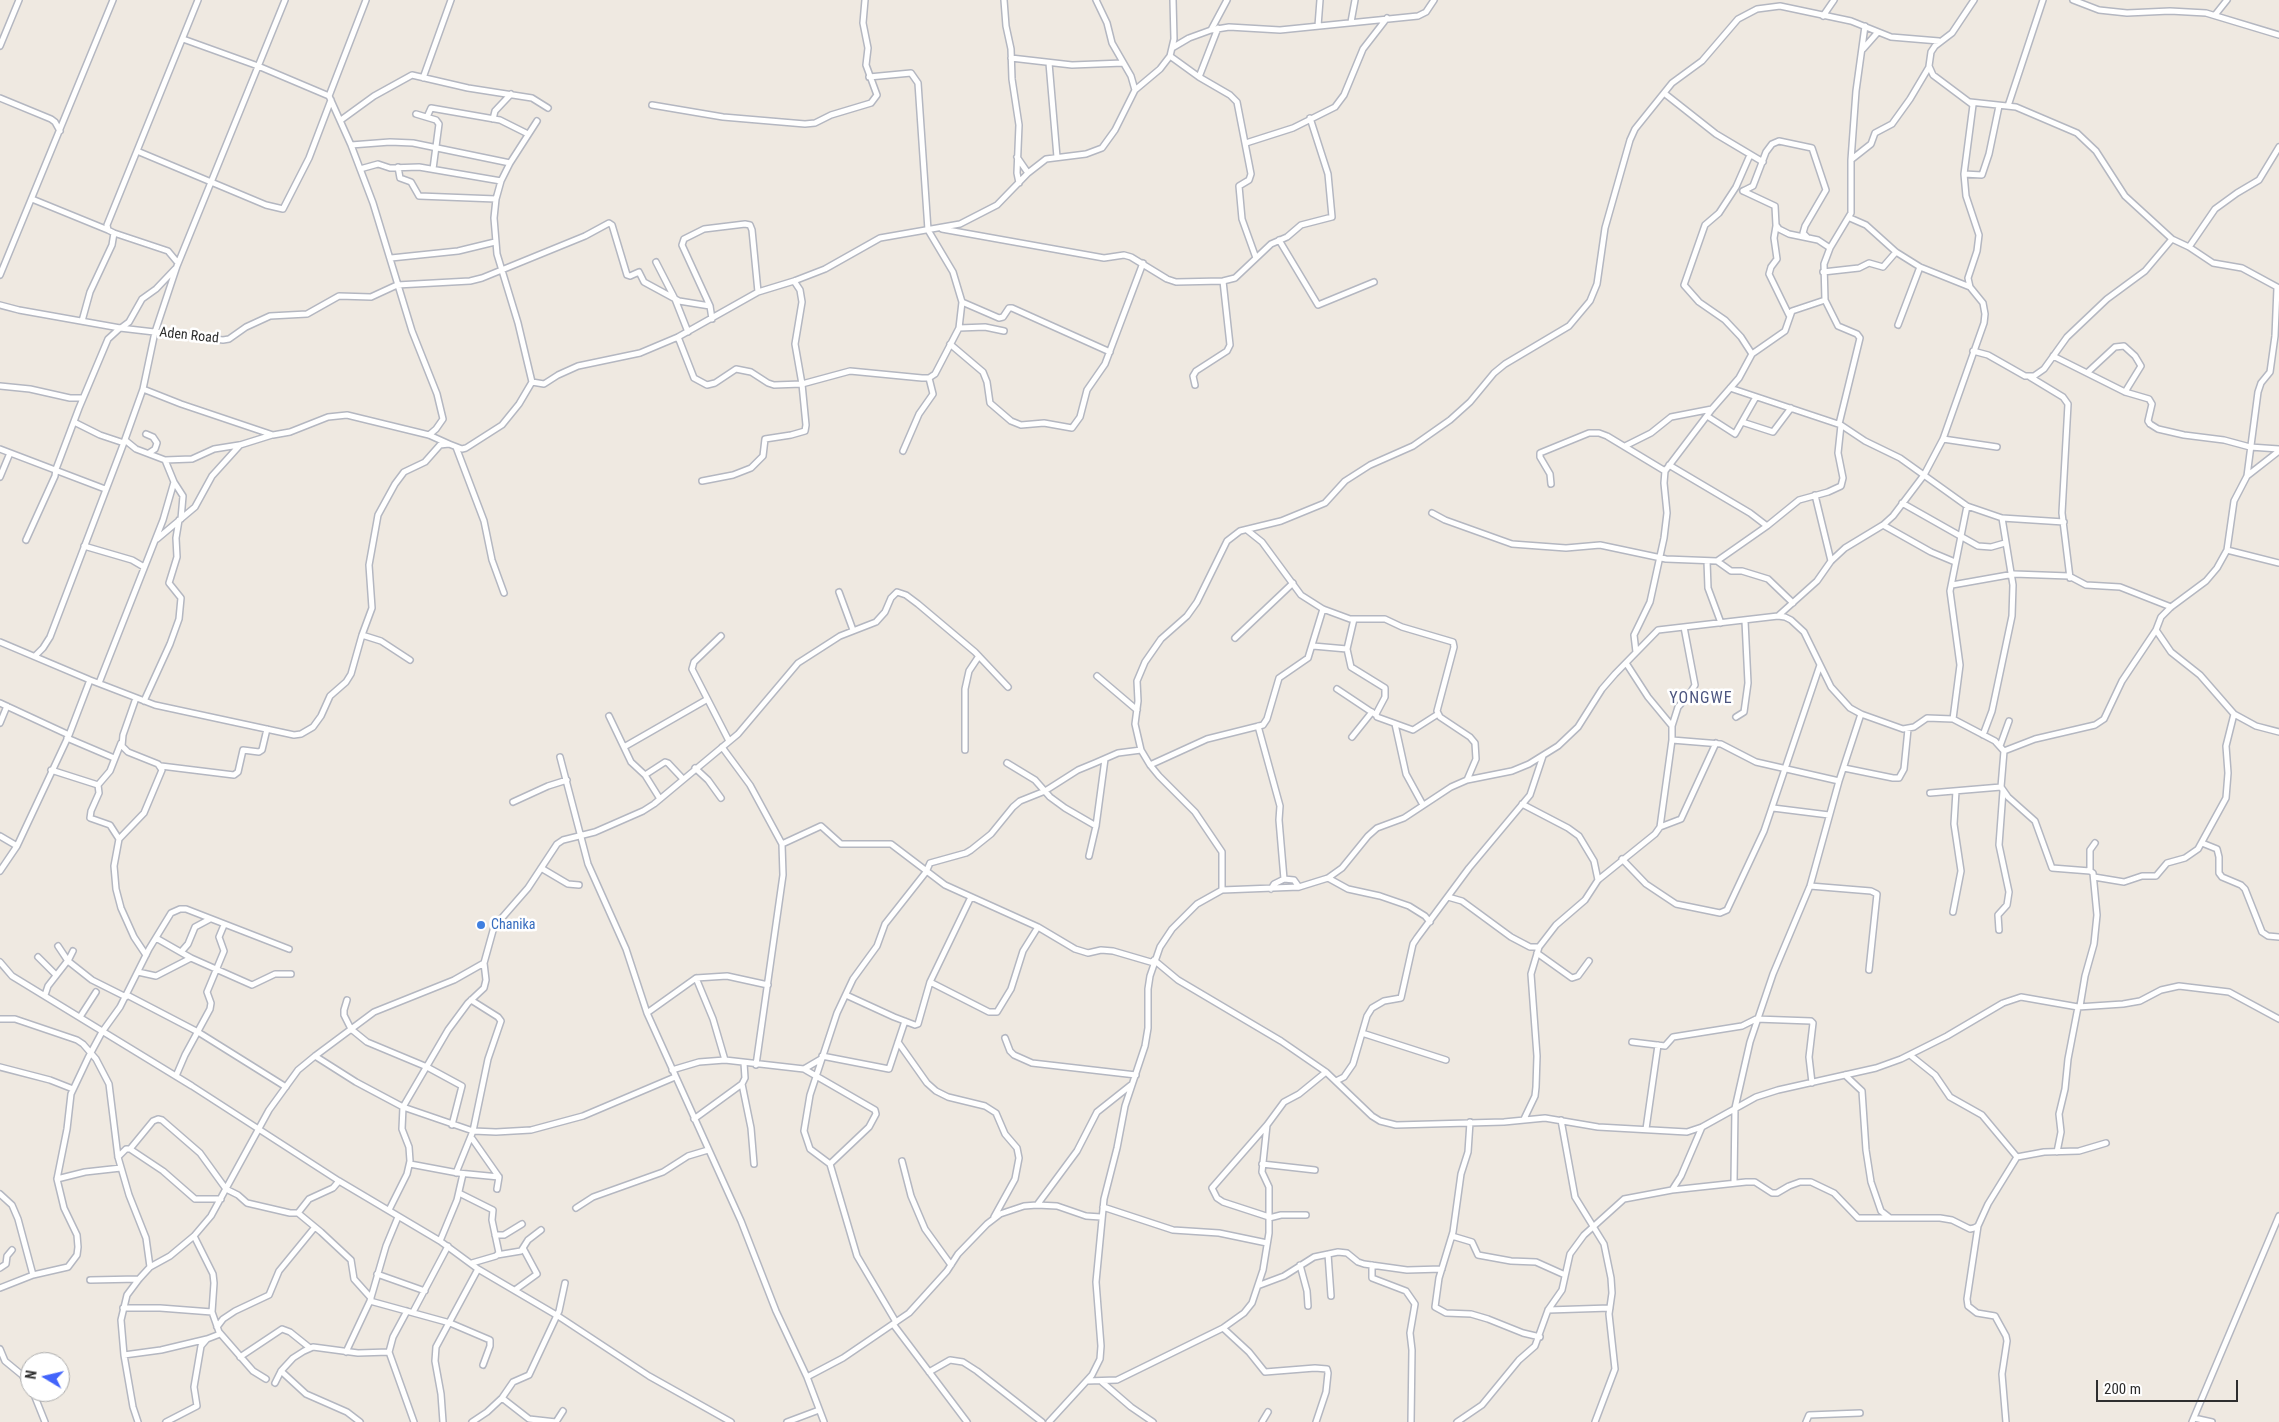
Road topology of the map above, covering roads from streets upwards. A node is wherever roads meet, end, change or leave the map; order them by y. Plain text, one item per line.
1 (19, 0) edge
2 (113, 0) edge
3 (198, 0) edge
4 (285, 0) edge
5 (366, 0) edge
6 (451, 0) edge
7 (865, 0) edge
8 (1004, 0) edge
9 (1096, 0) edge
10 (1172, 0) edge
11 (1227, 0) edge
12 (1320, 0) edge
13 (1355, 0) edge
14 (1434, 0) edge
15 (1834, 0) edge
16 (1974, 0) edge
17 (2043, 0) edge
18 (2072, 0) edge
19 (2226, 0) edge
20 (2215, 15) junction
21 (1823, 16) junction
22 (1388, 18) junction
23 (1352, 22) junction
24 (1318, 26) junction
25 (1865, 26) junction
26 (1218, 28) junction
27 (1211, 30) junction
28 (1878, 32) junction
29 (2279, 35) edge
30 (183, 39) junction
31 (1939, 42) junction
32 (0, 45) edge
33 (1172, 48) junction
34 (1863, 49) junction
35 (1170, 56) junction
36 (1011, 58) junction
37 (1049, 62) junction
38 (1123, 63) junction
39 (258, 66) junction
40 (1928, 66) junction
41 (869, 77) junction
42 (423, 78) junction
43 (1200, 78) junction
44 (1134, 90) junction
45 (1664, 93) junction
46 (511, 94) junction
47 (0, 98) edge
48 (330, 98) junction
49 (1970, 102) junction
50 (652, 105) dead end
51 (1999, 106) junction
52 (2008, 106) junction
53 (548, 108) dead end
54 (416, 114) dead end
55 (427, 117) junction
56 (1310, 118) junction
57 (493, 119) junction
58 (341, 120) junction
59 (537, 121) dead end
60 (60, 131) junction
61 (528, 134) junction
62 (1246, 143) junction
63 (351, 145) junction
64 (436, 147) junction
65 (2279, 147) edge
66 (137, 151) junction
67 (1750, 155) junction
68 (1017, 157) junction
69 (1057, 157) junction
70 (1851, 160) junction
71 (1763, 162) junction
72 (510, 163) junction
73 (398, 167) junction
74 (360, 169) junction
75 (433, 169) junction
76 (1028, 172) junction
77 (1964, 174) junction
78 (501, 181) junction
79 (211, 183) junction
80 (1019, 183) junction
81 (1736, 187) junction
82 (1743, 191) junction
83 (32, 199) junction
84 (496, 199) junction
85 (1850, 218) junction
86 (1776, 226) junction
87 (939, 229) junction
88 (108, 230) junction
89 (928, 230) junction
90 (114, 233) junction
91 (1807, 238) junction
92 (2172, 239) junction
93 (1279, 240) junction
94 (495, 242) junction
95 (2189, 247) junction
96 (1830, 248) junction
97 (1896, 252) junction
98 (391, 258) junction
99 (1256, 258) junction
100 (656, 262) dead end
101 (1143, 263) junction
102 (177, 265) junction
103 (1920, 267) junction
104 (501, 270) junction
105 (1823, 272) junction
106 (0, 275) edge
107 (794, 281) junction
108 (1224, 281) junction
109 (1374, 282) dead end
110 (397, 284) junction
111 (1970, 287) junction
112 (2278, 288) edge
113 (758, 292) junction
114 (675, 299) junction
115 (1825, 300) junction
116 (962, 302) junction
117 (0, 305) edge
118 (710, 306) junction
119 (1789, 316) junction
120 (712, 319) junction
121 (82, 321) junction
122 (1898, 325) dead end
123 (109, 326) junction
124 (120, 328) junction
125 (959, 328) junction
126 (1004, 331) dead end
127 (155, 332) junction
128 (688, 332) junction
129 (678, 336) junction
130 (108, 339) junction
131 (950, 344) junction
132 (1973, 351) junction
133 (1110, 352) junction
134 (1752, 354) junction
135 (2053, 356) junction
136 (2088, 372) junction
137 (2030, 377) junction
138 (929, 378) junction
139 (144, 381) junction
140 (532, 382) junction
141 (802, 384) junction
142 (1195, 385) dead end
143 (0, 386) edge
144 (1730, 388) junction
145 (143, 389) junction
146 (2126, 392) junction
147 (151, 393) junction
148 (1756, 397) junction
149 (83, 398) junction
150 (1712, 408) junction
151 (1792, 408) junction
152 (1707, 416) junction
153 (74, 422) junction
154 (1742, 422) junction
155 (1840, 424) junction
156 (146, 434) dead end
157 (273, 435) junction
158 (429, 435) junction
159 (1943, 439) junction
160 (125, 442) junction
161 (449, 444) junction
162 (240, 445) junction
163 (1625, 446) junction
164 (456, 447) junction
165 (1997, 447) dead end
166 (2250, 447) junction
167 (0, 449) edge
168 (2279, 450) edge
169 (903, 451) dead end
170 (10, 453) junction
171 (150, 453) junction
172 (165, 460) junction
173 (1669, 465) junction
174 (56, 469) junction
175 (1665, 471) junction
176 (1924, 475) junction
177 (2247, 476) junction
178 (0, 477) edge
179 (702, 481) dead end
180 (174, 482) junction
181 (1551, 484) dead end
182 (105, 489) junction
183 (1814, 495) junction
184 (1902, 503) junction
185 (1967, 506) junction
186 (1432, 513) dead end
187 (2002, 518) junction
188 (180, 520) junction
189 (2064, 522) junction
190 (1883, 525) junction
191 (1767, 526) junction
192 (1247, 530) junction
193 (1960, 536) junction
194 (26, 540) dead end
195 (153, 543) junction
196 (2005, 543) junction
197 (84, 546) junction
198 (2227, 550) junction
199 (1660, 558) junction
200 (1707, 561) junction
201 (1717, 561) junction
202 (1831, 561) junction
203 (1955, 562) junction
204 (2279, 563) edge
205 (144, 567) junction
206 (2011, 575) junction
207 (2070, 578) junction
208 (1293, 583) junction
209 (1952, 585) junction
210 (839, 592) dead end
211 (504, 593) dead end
212 (1793, 603) junction
213 (2171, 607) junction
214 (1324, 609) junction
215 (1778, 616) junction
216 (1354, 619) junction
217 (1745, 621) junction
218 (1721, 623) junction
219 (1684, 627) junction
220 (854, 630) junction
221 (2156, 630) junction
222 (362, 635) junction
223 (721, 636) dead end
224 (1235, 638) dead end
225 (0, 642) edge
226 (1312, 646) junction
227 (1347, 649) junction
228 (1636, 652) junction
229 (35, 656) junction
230 (979, 656) junction
231 (410, 660) dead end
232 (1626, 663) junction
233 (1820, 665) junction
234 (1097, 676) dead end
235 (90, 680) junction
236 (99, 683) junction
237 (1008, 687) dead end
238 (1337, 688) dead end
239 (136, 698) junction
240 (706, 700) junction
241 (144, 701) junction
242 (0, 703) edge
243 (7, 706) junction
244 (1137, 710) junction
245 (1374, 714) junction
246 (1438, 714) junction
247 (1861, 714) junction
248 (2234, 714) junction
249 (609, 716) dead end
250 (1736, 717) dead end
251 (1953, 719) junction
252 (2009, 721) dead end
253 (0, 724) edge
254 (1395, 724) junction
255 (1258, 726) junction
256 (1672, 726) junction
257 (267, 729) junction
258 (1908, 729) junction
259 (2279, 732) edge
260 (1983, 735) junction
261 (68, 736) junction
262 (1352, 737) dead end
263 (1672, 740) junction
264 (729, 741) junction
265 (121, 743) junction
266 (1716, 743) junction
267 (624, 746) junction
268 (2000, 746) junction
269 (722, 747) junction
270 (965, 750) dead end
271 (1141, 750) junction
272 (2004, 751) junction
273 (1543, 756) junction
274 (560, 757) dead end
275 (114, 758) junction
276 (1105, 759) junction
277 (1007, 763) dead end
278 (1150, 765) junction
279 (161, 766) junction
280 (695, 768) junction
281 (1844, 768) junction
282 (1786, 769) junction
283 (51, 770) junction
284 (645, 775) junction
285 (683, 779) junction
286 (567, 780) junction
287 (1467, 780) junction
288 (1839, 780) junction
289 (98, 785) junction
290 (2002, 789) junction
291 (1045, 791) junction
292 (1956, 791) junction
293 (1930, 793) dead end
294 (721, 798) dead end
295 (660, 799) junction
296 (513, 802) dead end
297 (1522, 804) junction
298 (1423, 805) junction
299 (1773, 808) junction
300 (1829, 815) junction
301 (1096, 826) junction
302 (1660, 827) junction
303 (0, 836) edge
304 (581, 836) junction
305 (119, 839) junction
306 (2095, 843) dead end
307 (2202, 843) junction
308 (782, 844) junction
309 (17, 846) junction
310 (1089, 856) dead end
311 (1622, 859) junction
312 (541, 868) junction
313 (2090, 870) junction
314 (0, 871) edge
315 (926, 872) junction
316 (2094, 877) junction
317 (1328, 878) junction
318 (1284, 879) junction
319 (1598, 880) junction
320 (579, 886) dead end
321 (1810, 886) junction
322 (1299, 887) junction
323 (1271, 888) junction
324 (1222, 890) junction
325 (971, 897) junction
326 (1448, 898) junction
327 (1953, 912) dead end
328 (210, 919) junction
329 (1430, 922) junction
330 (224, 925) junction
331 (1038, 928) junction
332 (1999, 930) dead end
333 (2279, 937) edge
334 (156, 938) junction
335 (58, 946) dead end
336 (289, 949) dead end
337 (1538, 950) junction
338 (73, 951) dead end
339 (181, 952) junction
340 (146, 955) junction
341 (38, 957) dead end
342 (191, 958) junction
343 (68, 961) junction
344 (1154, 961) junction
345 (1588, 961) dead end
346 (0, 962) edge
347 (484, 963) junction
348 (216, 969) junction
349 (1869, 970) dead end
350 (138, 972) junction
351 (290, 974) dead end
352 (56, 975) junction
353 (696, 978) junction
354 (930, 982) junction
355 (768, 985) junction
356 (96, 992) dead end
357 (45, 995) junction
358 (846, 995) junction
359 (126, 996) junction
360 (347, 1000) dead end
361 (471, 1000) junction
362 (2079, 1006) junction
363 (647, 1013) junction
364 (80, 1017) junction
365 (0, 1019) edge
366 (1756, 1019) junction
367 (2279, 1019) edge
368 (905, 1021) junction
369 (351, 1029) junction
370 (102, 1032) junction
371 (198, 1032) junction
372 (1362, 1034) junction
373 (1005, 1038) dead end
374 (898, 1042) junction
375 (1632, 1042) dead end
376 (1658, 1045) junction
377 (91, 1053) junction
378 (1910, 1055) junction
379 (315, 1056) junction
380 (821, 1058) junction
381 (725, 1060) junction
382 (1446, 1060) dead end
383 (744, 1063) junction
384 (756, 1065) junction
385 (0, 1067) edge
386 (427, 1067) junction
387 (804, 1069) junction
388 (672, 1070) junction
389 (1326, 1072) junction
390 (816, 1075) junction
391 (1136, 1075) junction
392 (1845, 1075) junction
393 (176, 1076) junction
394 (675, 1077) junction
395 (1336, 1081) junction
396 (742, 1084) junction
397 (1132, 1084) junction
398 (1812, 1084) junction
399 (286, 1087) junction
400 (73, 1089) junction
401 (403, 1107) junction
402 (1735, 1108) junction
403 (694, 1119) junction
404 (1524, 1119) junction
405 (1561, 1120) junction
406 (1470, 1122) junction
407 (452, 1124) junction
408 (1267, 1125) junction
409 (1702, 1127) junction
410 (1646, 1129) junction
411 (259, 1130) junction
412 (473, 1131) junction
413 (470, 1137) junction
414 (2106, 1143) dead end
415 (130, 1148) junction
416 (708, 1150) junction
417 (2058, 1152) junction
418 (118, 1157) junction
419 (2017, 1157) junction
420 (902, 1161) dead end
421 (410, 1164) junction
422 (754, 1164) dead end
423 (830, 1164) junction
424 (1262, 1164) junction
425 (121, 1168) junction
426 (1315, 1170) dead end
427 (456, 1173) junction
428 (463, 1174) junction
429 (499, 1177) junction
430 (58, 1179) junction
431 (339, 1181) junction
432 (1734, 1182) junction
433 (226, 1189) junction
434 (498, 1189) dead end
435 (1672, 1190) junction
436 (459, 1193) junction
437 (0, 1194) edge
438 (221, 1199) junction
439 (1036, 1204) junction
440 (1103, 1207) junction
441 (576, 1208) dead end
442 (388, 1210) junction
443 (298, 1213) junction
444 (1306, 1215) dead end
445 (2279, 1216) edge
446 (398, 1217) junction
447 (1101, 1217) junction
448 (1269, 1217) junction
449 (994, 1218) junction
450 (1890, 1218) junction
451 (522, 1224) dead end
452 (1594, 1226) junction
453 (1978, 1226) junction
454 (315, 1227) junction
455 (541, 1230) dead end
456 (495, 1235) junction
457 (194, 1236) junction
458 (1452, 1236) junction
459 (440, 1241) junction
460 (1267, 1243) junction
461 (448, 1246) junction
462 (523, 1248) junction
463 (12, 1250) dead end
464 (1328, 1254) junction
465 (497, 1256) junction
466 (472, 1263) junction
467 (951, 1265) junction
468 (1300, 1265) junction
469 (1372, 1265) junction
470 (150, 1267) junction
471 (0, 1268) edge
472 (478, 1268) junction
473 (1442, 1269) junction
474 (377, 1274) junction
475 (32, 1275) junction
476 (1565, 1275) junction
477 (139, 1279) junction
478 (90, 1280) dead end
479 (565, 1283) dead end
480 (1260, 1285) junction
481 (0, 1288) edge
482 (515, 1290) junction
483 (424, 1291) junction
484 (1331, 1296) dead end
485 (370, 1299) junction
486 (1308, 1306) dead end
487 (123, 1308) junction
488 (1610, 1308) junction
489 (1548, 1310) junction
490 (410, 1311) junction
491 (212, 1312) junction
492 (558, 1316) junction
493 (450, 1323) junction
494 (895, 1323) junction
495 (217, 1327) junction
496 (1223, 1328) junction
497 (220, 1334) junction
498 (1540, 1337) junction
499 (207, 1339) junction
500 (310, 1348) junction
501 (0, 1349) edge
502 (346, 1352) junction
503 (389, 1352) junction
504 (124, 1355) junction
505 (240, 1357) junction
506 (483, 1365) dead end
507 (281, 1371) junction
508 (20, 1372) edge
509 (929, 1372) junction
510 (807, 1377) junction
511 (266, 1379) dead end
512 (1087, 1381) junction
513 (275, 1382) dead end
514 (1101, 1382) junction
515 (502, 1398) junction
516 (37, 1402) edge
517 (819, 1410) junction
518 (563, 1411) dead end
519 (1268, 1412) dead end
520 (1860, 1413) dead end
521 (529, 1420) edge
522 (2193, 1420) edge
523 (476, 1421) edge
524 (1461, 1421) edge
525 (45, 1422) edge
526 (138, 1422) edge
527 (166, 1422) edge
528 (360, 1422) edge
529 (414, 1422) edge
530 (443, 1422) edge
531 (731, 1422) edge
532 (787, 1422) edge
533 (824, 1422) edge
534 (967, 1422) edge
535 (1042, 1422) edge
536 (1049, 1422) edge
537 (1153, 1422) edge
538 (1262, 1422) edge
539 (1316, 1422) edge
540 (1411, 1422) edge
541 (1595, 1422) edge
542 (1806, 1422) edge
543 (2006, 1422) edge
544 (2212, 1422) edge

1 - 32 street
2 - 60 street
3 - 30 street
4 - 39 street
5 - 48 street
6 - 42 street
7 - 41 street
8 - 36 street
9 - 38 street
10 - 33 street
11 - 27 street
12 - 24 street
13 - 23 street
14 - 22 street
15 - 21 street
16 - 31 street
17 - 52 street
18 - 20 street
19 - 20 street
20 - 29 street
21 - 25 street
21 - 45 street
22 - 23 street
22 - 56 street
23 - 24 street
24 - 26 street
25 - 28 street
25 - 34 street
26 - 27 street
26 - 43 street
27 - 33 street
28 - 31 street
28 - 34 street
30 - 39 street
30 - 66 street
31 - 40 street
33 - 35 street
34 - 70 street
35 - 43 street
35 - 44 street
36 - 37 street
36 - 68 street
37 - 38 street
37 - 69 street
38 - 44 street
39 - 48 street
39 - 79 street
40 - 49 street
40 - 70 street
41 - 50 street
41 - 89 street
42 - 46 street
42 - 58 street
43 - 62 street
44 - 69 street
45 - 67 street
45 - 192 street
46 - 53 street
46 - 57 street
47 - 60 street
48 - 58 street
48 - 79 street
49 - 51 street
49 - 77 street
51 - 52 street
51 - 77 street
52 - 92 street
54 - 55 street
55 - 57 street
55 - 64 street
56 - 62 street
56 - 93 street
57 - 61 street
58 - 63 street
59 - 61 street
60 - 83 street
61 - 72 street
62 - 99 street
63 - 64 street
63 - 74 street
64 - 72 street
64 - 75 street
65 - 95 street
66 - 79 street
66 - 88 street
67 - 71 street
67 - 81 street
68 - 76 street
68 - 80 street
69 - 76 street
70 - 85 street
71 - 82 street
71 - 91 street
72 - 78 street
73 - 74 street
73 - 75 street
73 - 84 street
74 - 98 street
75 - 78 street
76 - 80 street
77 - 111 street
78 - 84 street
79 - 102 street
80 - 87 street
81 - 82 street
81 - 134 street
82 - 86 street
83 - 88 street
83 - 106 street
84 - 94 street
85 - 96 street
85 - 97 street
86 - 91 street
86 - 119 street
87 - 89 street
87 - 101 street
88 - 90 street
89 - 107 street
89 - 116 street
90 - 102 street
90 - 121 street
91 - 96 street
92 - 95 street
92 - 135 street
93 - 99 street
93 - 109 street
94 - 98 street
94 - 104 street
95 - 112 street
96 - 105 street
97 - 103 street
97 - 105 street
98 - 110 street
99 - 108 street
100 - 114 street
101 - 108 street
101 - 133 street
102 - 124 street
102 - 127 street
103 - 111 street
103 - 122 street
104 - 110 street
104 - 114 street
104 - 140 street
105 - 115 street
107 - 113 street
107 - 141 street
108 - 142 street
110 - 127 street, Aden Road
110 - 158 street
111 - 132 street
112 - 166 street
113 - 118 street
113 - 120 street
114 - 118 street
114 - 128 street
115 - 119 street
115 - 155 street
116 - 125 street
116 - 133 street
117 - 121 street, Aden Road
118 - 120 street
119 - 134 street
120 - 128 street
121 - 123 street, Aden Road
123 - 124 street, Aden Road
123 - 130 street
124 - 127 street, Aden Road
124 - 130 street
125 - 126 street
125 - 131 street
127 - 139 street
128 - 129 street
129 - 140 street
129 - 141 street
130 - 149 street
131 - 133 street
131 - 138 street
132 - 137 street
132 - 159 street
134 - 144 street
135 - 136 street
135 - 137 street
136 - 146 street
136 - 146 street
137 - 189 street
138 - 141 street
138 - 169 street
139 - 145 street
139 - 147 street
140 - 164 street
141 - 179 street
143 - 149 street
144 - 148 street
144 - 150 street
145 - 147 street
145 - 160 street
146 - 166 street
147 - 157 street
148 - 151 street
148 - 154 street
149 - 153 street
150 - 152 street
150 - 163 street
151 - 154 street
151 - 155 street
152 - 154 street
152 - 173 street
153 - 160 street
153 - 174 street
155 - 176 street
155 - 183 street
156 - 171 street
157 - 158 street
157 - 162 street
158 - 161 street
159 - 165 street
159 - 176 street
160 - 171 street
160 - 182 street
161 - 164 street
161 - 222 street
162 - 172 street
162 - 188 street
163 - 175 street
163 - 181 street
164 - 211 street
166 - 168 street
166 - 177 street
167 - 170 street
168 - 177 street
170 - 174 street
170 - 178 street
171 - 172 street
172 - 180 street
173 - 175 street
173 - 191 street
174 - 182 street
174 - 194 street
175 - 199 street
176 - 184 street
176 - 185 street
177 - 198 street
180 - 188 street
180 - 195 street
182 - 197 street
183 - 191 street
183 - 202 street
184 - 190 street
184 - 193 street
185 - 187 street
185 - 193 street
186 - 199 street
187 - 189 street
187 - 196 street
188 - 195 street
188 - 241 street
189 - 207 street
190 - 202 street
190 - 203 street
191 - 201 street
192 - 208 street
192 - 244 street
193 - 196 street
193 - 203 street
195 - 205 street
196 - 206 street
197 - 205 street
197 - 229 street
198 - 204 street
198 - 213 street
199 - 200 street
199 - 228 street
200 - 201 street
200 - 218 street
201 - 212 street
202 - 212 street
203 - 209 street
205 - 236 street
206 - 207 street
206 - 209 street
206 - 260 street
207 - 213 street
208 - 214 street
208 - 224 street
209 - 251 street
210 - 220 street
212 - 215 street
213 - 221 street
214 - 216 street
214 - 226 street
215 - 217 street
215 - 233 street
216 - 227 street
216 - 246 street
217 - 218 street
217 - 250 street
218 - 219 street
219 - 228 street
219 - 256 street
220 - 230 street
220 - 264 street
221 - 248 street
221 - 272 street
222 - 231 street
222 - 257 street
223 - 240 street
225 - 229 street
226 - 227 street
226 - 255 street
227 - 245 street
228 - 232 street
229 - 235 street
230 - 237 street
230 - 270 street
232 - 256 street
232 - 273 street
233 - 247 street
233 - 282 street
234 - 244 street
235 - 236 street
235 - 261 street
236 - 239 street
238 - 245 street
239 - 241 street
239 - 265 street
240 - 264 street
240 - 267 street
241 - 257 street
242 - 243 street
243 - 253 street
243 - 261 street
244 - 271 street
245 - 254 street
245 - 262 street
246 - 254 street
246 - 287 street
247 - 258 street
247 - 281 street
248 - 259 street
248 - 307 street
249 - 267 street
251 - 258 street
251 - 260 street
252 - 268 street
254 - 298 street
255 - 278 street
255 - 318 street
256 - 263 street
257 - 279 street
258 - 281 street
260 - 268 street
261 - 275 street
261 - 283 street
263 - 266 street
263 - 302 street
264 - 269 street
265 - 275 street
265 - 279 street
266 - 282 street
266 - 302 street
267 - 284 street
268 - 272 street
269 - 280 street
269 - 308 street
271 - 276 street
271 - 278 street
272 - 290 street
273 - 287 street
273 - 297 street
274 - 286 street
275 - 289 street
276 - 291 street
276 - 301 street
277 - 291 street
278 - 324 street
279 - 305 street
280 - 285 street
280 - 294 street
281 - 288 street
282 - 288 street
282 - 299 street
283 - 289 street
283 - 309 street
284 - 285 street
284 - 295 street
285 - 295 street
286 - 296 street
286 - 304 street
287 - 298 street
288 - 300 street
289 - 305 street
290 - 292 street
290 - 313 street
290 - 332 street
291 - 301 street
291 - 315 street
292 - 293 street
292 - 327 street
295 - 304 street
297 - 319 street
297 - 326 street
298 - 317 street
299 - 300 street
299 - 311 street
300 - 321 street
301 - 310 street
302 - 311 street
303 - 309 street
304 - 312 street
304 - 363 street
305 - 340 street
306 - 313 street
307 - 316 street
307 - 333 street
308 - 315 street
308 - 355 street
309 - 314 street
311 - 319 street
312 - 320 street
312 - 347 street
313 - 316 street
315 - 325 street
315 - 358 street
316 - 362 street
317 - 322 street
317 - 329 street
318 - 322 street
318 - 323 street
319 - 337 street
321 - 349 street
321 - 366 street
322 - 323 street
323 - 324 street
324 - 344 street
325 - 331 street
325 - 354 street
326 - 329 street
326 - 337 street
328 - 330 street
328 - 334 street
328 - 339 street
329 - 372 street
330 - 336 street
330 - 348 street
331 - 344 street
331 - 354 street
334 - 339 street
334 - 340 street
335 - 343 street
337 - 345 street
337 - 404 street
338 - 343 street
339 - 342 street
340 - 350 street
341 - 352 street
342 - 348 street
342 - 350 street
343 - 352 street
343 - 359 street
344 - 389 street
344 - 391 street
346 - 357 street
347 - 361 street
347 - 369 street
348 - 351 street
348 - 371 street
350 - 359 street
352 - 357 street
353 - 355 street
353 - 363 street
353 - 381 street
354 - 368 street
355 - 384 street
356 - 364 street
357 - 364 street
358 - 368 street
358 - 380 street
359 - 370 street
359 - 371 street
360 - 369 street
361 - 386 street
361 - 412 street
362 - 367 street
362 - 378 street
362 - 417 street
363 - 388 street
364 - 370 street
365 - 377 street
366 - 376 street
366 - 398 street
366 - 402 street
368 - 374 street
369 - 379 street
369 - 386 street
370 - 377 street
370 - 393 street
371 - 393 street
371 - 399 street
372 - 382 street
372 - 395 street
373 - 391 street
374 - 380 street
374 - 449 street
375 - 376 street
376 - 410 street
377 - 400 street
377 - 418 street
378 - 392 street
378 - 419 street
379 - 399 street
379 - 401 street
380 - 387 street
380 - 390 street
381 - 383 street
381 - 388 street
383 - 384 street
383 - 396 street
384 - 387 street
385 - 400 street
386 - 401 street
386 - 407 street
387 - 390 street
388 - 394 street
389 - 395 street
389 - 408 street
390 - 423 street
390 - 423 street
391 - 397 street
392 - 398 street
392 - 450 street
393 - 411 street
394 - 403 street
394 - 412 street
395 - 406 street
396 - 403 street
396 - 422 street
397 - 439 street
397 - 440 street
398 - 402 street
399 - 411 street
400 - 430 street
401 - 407 street
401 - 421 street
402 - 409 street
402 - 432 street
403 - 416 street
404 - 405 street
404 - 406 street
405 - 410 street
405 - 452 street
406 - 458 street
407 - 412 street
408 - 424 street
408 - 448 street
409 - 410 street
409 - 435 street
411 - 431 street
411 - 433 street
412 - 413 street
413 - 427 street
413 - 429 street
414 - 417 street
415 - 418 street
415 - 433 street
415 - 438 street
416 - 441 street
416 - 510 street
417 - 419 street
418 - 425 street
419 - 453 street
420 - 467 street
421 - 427 street
421 - 442 street
423 - 494 street
424 - 426 street
424 - 448 street
425 - 430 street
425 - 470 street
427 - 428 street
428 - 429 street
428 - 436 street
429 - 434 street
430 - 475 street
431 - 442 street
431 - 443 street
432 - 435 street
432 - 450 street
433 - 438 street
433 - 443 street
435 - 452 street
436 - 456 street
436 - 459 street
437 - 475 street
438 - 457 street
439 - 447 street
439 - 449 street
440 - 447 street
440 - 460 street
442 - 446 street
443 - 454 street
444 - 448 street
445 - 522 street
446 - 459 street
446 - 474 street
447 - 512 street
448 - 460 street
449 - 467 street
450 - 453 street
451 - 456 street
452 - 476 street
452 - 488 street
453 - 543 street
454 - 485 street
454 - 495 street
455 - 462 street
456 - 465 street
457 - 470 street
457 - 491 street
458 - 473 street
458 - 476 street
459 - 461 street
460 - 480 street
461 - 466 street
461 - 483 street
462 - 465 street
462 - 482 street
463 - 471 street
464 - 468 street
464 - 469 street
464 - 484 street
465 - 466 street
466 - 472 street
467 - 494 street
468 - 480 street
468 - 486 street
469 - 473 street
469 - 540 street
470 - 477 street
472 - 482 street
472 - 493 street
473 - 498 street
474 - 483 street
474 - 485 street
475 - 481 street
476 - 489 street
477 - 478 street
477 - 487 street
479 - 492 street
480 - 496 street
482 - 492 street
483 - 490 street
485 - 490 street
485 - 502 street
487 - 491 street
487 - 504 street
488 - 489 street
488 - 541 street
489 - 498 street
490 - 493 street
490 - 503 street
491 - 495 street
492 - 515 street
492 - 531 street
493 - 506 street
493 - 530 street
494 - 509 street
494 - 510 street
495 - 497 street
496 - 514 street
496 - 539 street
497 - 499 street
497 - 505 street
498 - 524 street
499 - 504 street
499 - 527 street
500 - 502 street
500 - 505 street
500 - 507 street
501 - 508 street
502 - 503 street
503 - 529 street
504 - 526 street
505 - 511 street
507 - 513 street
507 - 528 street
509 - 534 street
509 - 535 street
510 - 517 street
512 - 514 street
512 - 536 street
514 - 537 street
515 - 521 street
515 - 523 street
516 - 525 street
517 - 532 street
517 - 533 street
518 - 521 street
519 - 538 street
520 - 542 street
522 - 544 street

